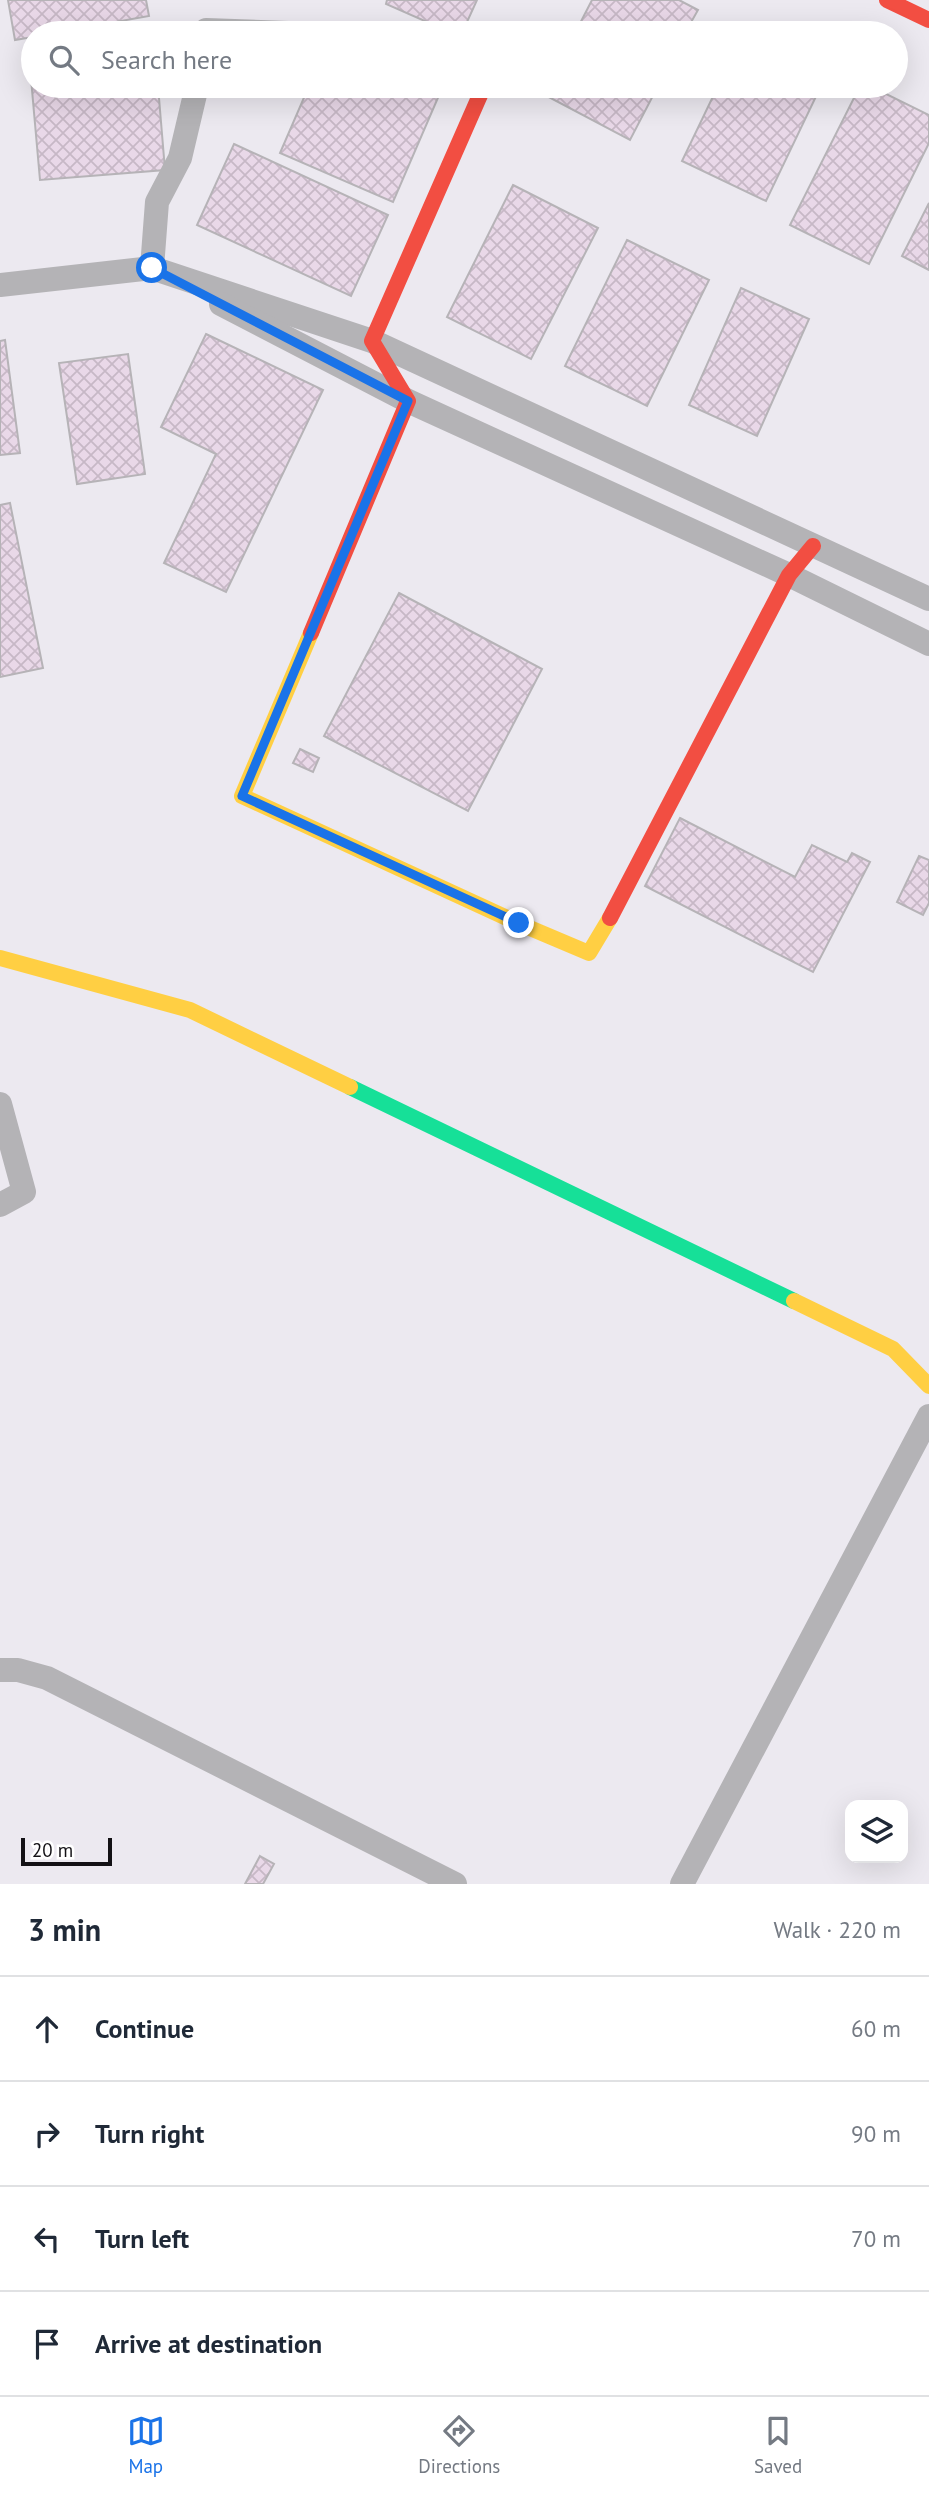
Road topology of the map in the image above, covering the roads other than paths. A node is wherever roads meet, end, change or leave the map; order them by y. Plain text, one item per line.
1 (887, 0) edge
2 (929, 20) edge
3 (194, 98) edge
4 (479, 98) edge
5 (152, 268) junction
6 (0, 285) edge
7 (372, 341) junction
8 (408, 401) junction
9 (813, 546) junction
10 (789, 575) junction
11 (929, 599) edge
12 (929, 644) edge
13 (0, 958) edge
14 (0, 1104) edge
15 (0, 1205) edge
16 (929, 1386) edge
17 (929, 1416) edge
18 (9, 1670) edge
19 (0, 1689) edge
20 (455, 1884) edge
21 (682, 1884) edge

1 - 2 main road
3 - 5 street
4 - 7 main road
5 - 6 street
5 - 7 street
5 - 8 street
7 - 8 main road
7 - 9 street
8 - 10 street
8 - 10 main road
9 - 10 main road
9 - 11 street
10 - 12 street
13 - 16 main road
14 - 15 street
17 - 21 street
18 - 19 street
18 - 20 street

